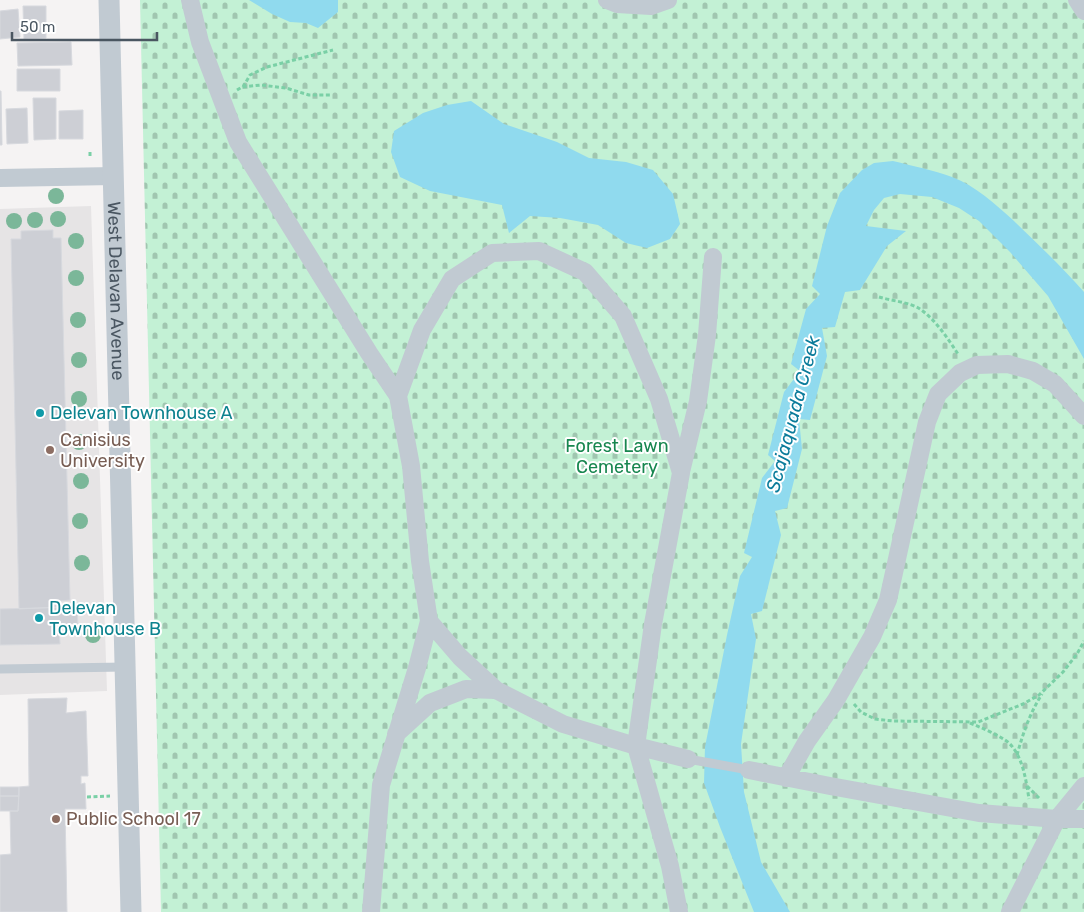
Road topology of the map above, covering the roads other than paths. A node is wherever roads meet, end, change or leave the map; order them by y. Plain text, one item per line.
1 (109, 0) edge
2 (190, 0) edge
3 (607, 0) edge
4 (668, 0) edge
5 (1078, 0) edge
6 (1084, 11) edge
7 (114, 176) junction
8 (0, 178) edge
9 (712, 258) dead end
10 (398, 396) junction
11 (1084, 416) edge
12 (680, 473) junction
13 (429, 621) junction
14 (125, 666) junction
15 (0, 669) edge
16 (496, 690) junction
17 (396, 734) junction
18 (636, 746) junction
19 (688, 760) joint
20 (749, 770) joint
21 (786, 778) junction
22 (1084, 786) edge
23 (1057, 819) junction
24 (1084, 819) edge
25 (131, 912) edge
26 (371, 912) edge
27 (679, 912) edge
28 (1010, 912) edge

1 - 7 street, West Delavan Avenue
2 - 10 street
3 - 4 street
5 - 6 street
7 - 8 street
7 - 14 street, West Delavan Avenue
9 - 12 street
10 - 12 street
10 - 13 street
11 - 21 street
12 - 18 street
13 - 16 street
13 - 17 street
14 - 15 lane
14 - 25 street, West Delavan Avenue
16 - 17 street
16 - 18 street
17 - 26 street
18 - 19 street
18 - 27 street
19 - 20 lane
20 - 21 street
21 - 23 street
22 - 23 street
23 - 24 street
23 - 28 street

